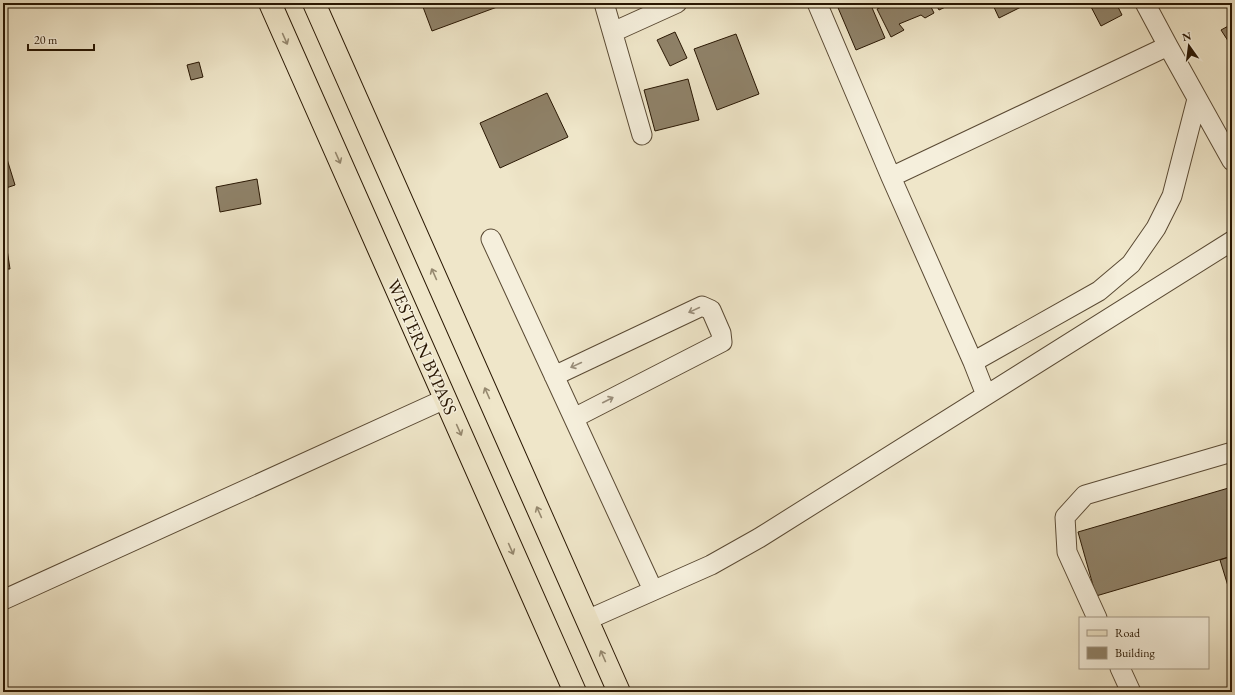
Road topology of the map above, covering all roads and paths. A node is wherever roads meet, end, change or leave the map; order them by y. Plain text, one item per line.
1 (270, 3) edge
2 (314, 3) edge
3 (604, 3) edge
4 (677, 3) edge
5 (817, 3) edge
6 (1145, 3) edge
7 (613, 32) junction
8 (1168, 46) junction
9 (1197, 99) junction
10 (642, 135) dead end
11 (1232, 161) edge
12 (892, 177) junction
13 (491, 239) dead end
14 (1232, 241) edge
15 (973, 362) junction
16 (554, 376) junction
17 (986, 395) junction
18 (445, 399) junction
19 (574, 418) junction
20 (1232, 452) edge
21 (653, 590) junction
22 (5, 594) edge
23 (1097, 617) edge
24 (587, 620) junction
25 (1120, 669) edge
26 (575, 692) edge
27 (619, 692) edge
28 (1131, 692) edge

1 -> 18 main road, WESTERN BYPASS
24 -> 2 main road
3 - 7 street
4 - 7 street
5 - 12 street
6 - 8 street
7 - 10 street
8 - 9 street
8 - 12 street
9 - 11 street
9 - 15 street
12 - 15 street
13 - 16 street
14 - 17 street
15 - 17 street
16 - 19 street
19 -> 16 street
17 - 21 street
18 - 22 street
18 -> 26 main road, WESTERN BYPASS
19 - 21 street
20 - 23 street
21 - 24 street
27 -> 24 main road
25 - 28 street

